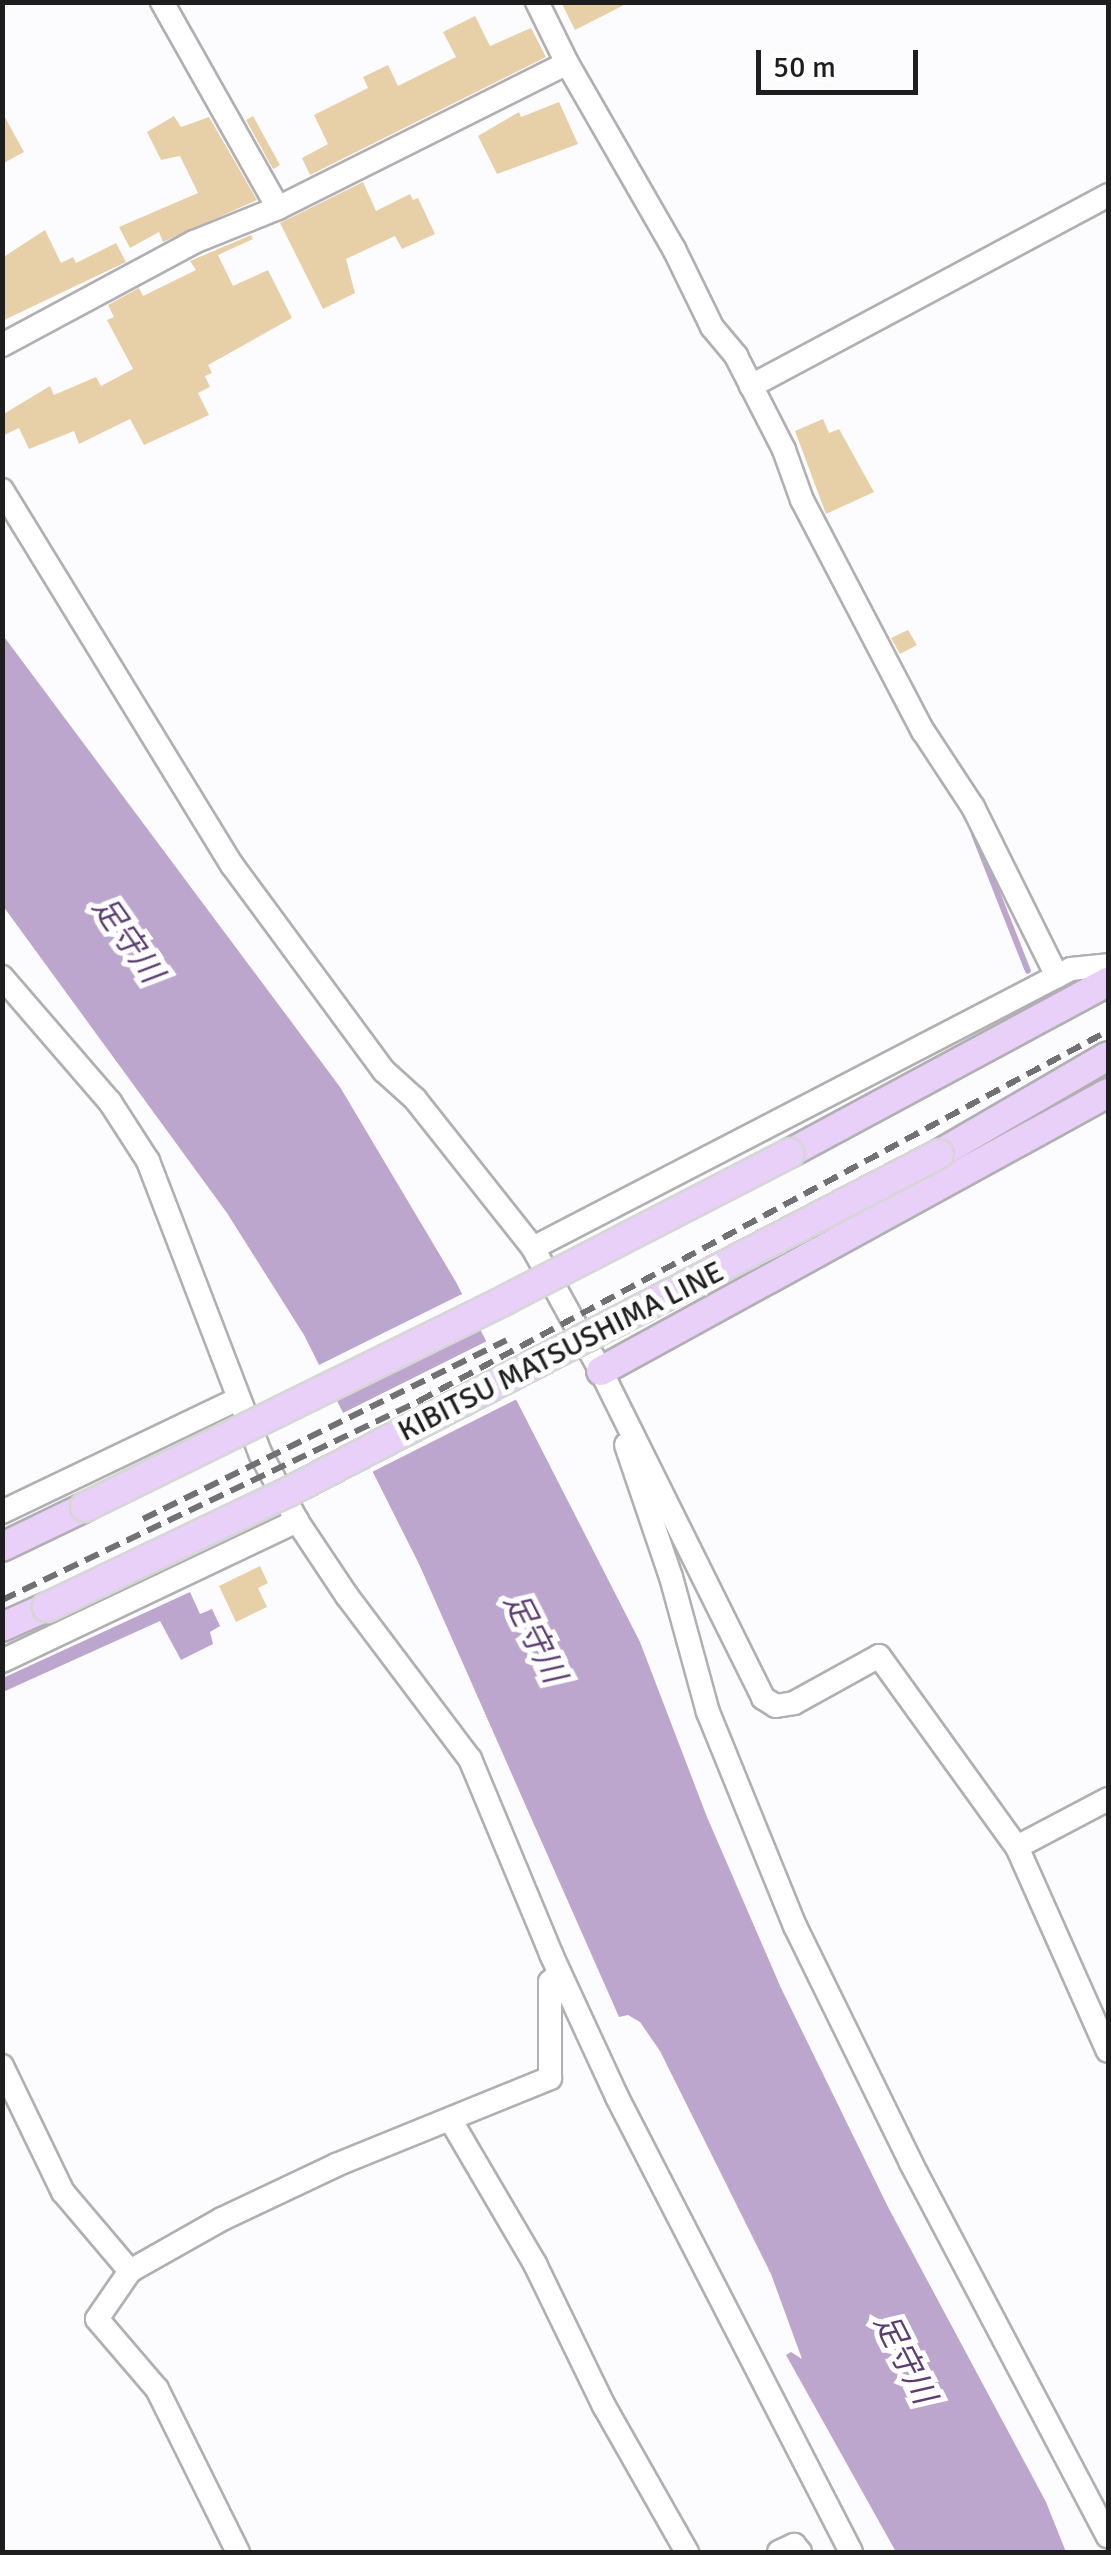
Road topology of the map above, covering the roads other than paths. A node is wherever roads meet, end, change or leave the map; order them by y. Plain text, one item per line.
1 (162, 2) edge
2 (537, 2) edge
3 (563, 65) junction
4 (1108, 195) edge
5 (278, 208) junction
6 (2, 345) edge
7 (751, 386) junction
8 (2, 490) edge
9 (1108, 965) edge
10 (2, 976) edge
11 (1057, 976) junction
12 (1108, 982) edge
13 (1108, 1056) edge
14 (1108, 1093) edge
15 (533, 1248) junction
16 (602, 1371) junction
17 (236, 1400) junction
18 (619, 1412) junction
19 (2, 1512) edge
20 (297, 1521) junction
21 (2, 1546) edge
22 (2, 1627) edge
23 (2, 1661) edge
24 (1108, 1800) edge
25 (1017, 1846) junction
26 (560, 1974) junction
27 (1108, 2051) edge
28 (2, 2066) edge
29 (450, 2118) junction
30 (130, 2271) junction
31 (1108, 2536) edge
32 (238, 2552) edge
33 (688, 2552) edge
34 (779, 2552) edge
35 (800, 2552) edge
36 (851, 2552) edge

1 - 5 street
2 - 3 street
3 - 5 street
3 - 7 street
4 - 7 street
5 - 6 street
7 - 11 street
8 - 15 street
9 - 11 street
10 - 17 street
11 - 15 street
12 - 21 main road, bridge
13 - 22 main road, KIBITSU MATSUSHIMA LINE, bridge
14 - 16 main road
15 - 16 street
16 - 18 street
17 - 19 street
17 - 20 street
18 - 25 street
18 - 31 street
20 - 23 street
20 - 26 street
24 - 25 street
25 - 27 street
26 - 29 street
26 - 36 street
28 - 30 street
29 - 30 street
29 - 33 street
30 - 32 street
34 - 35 street

